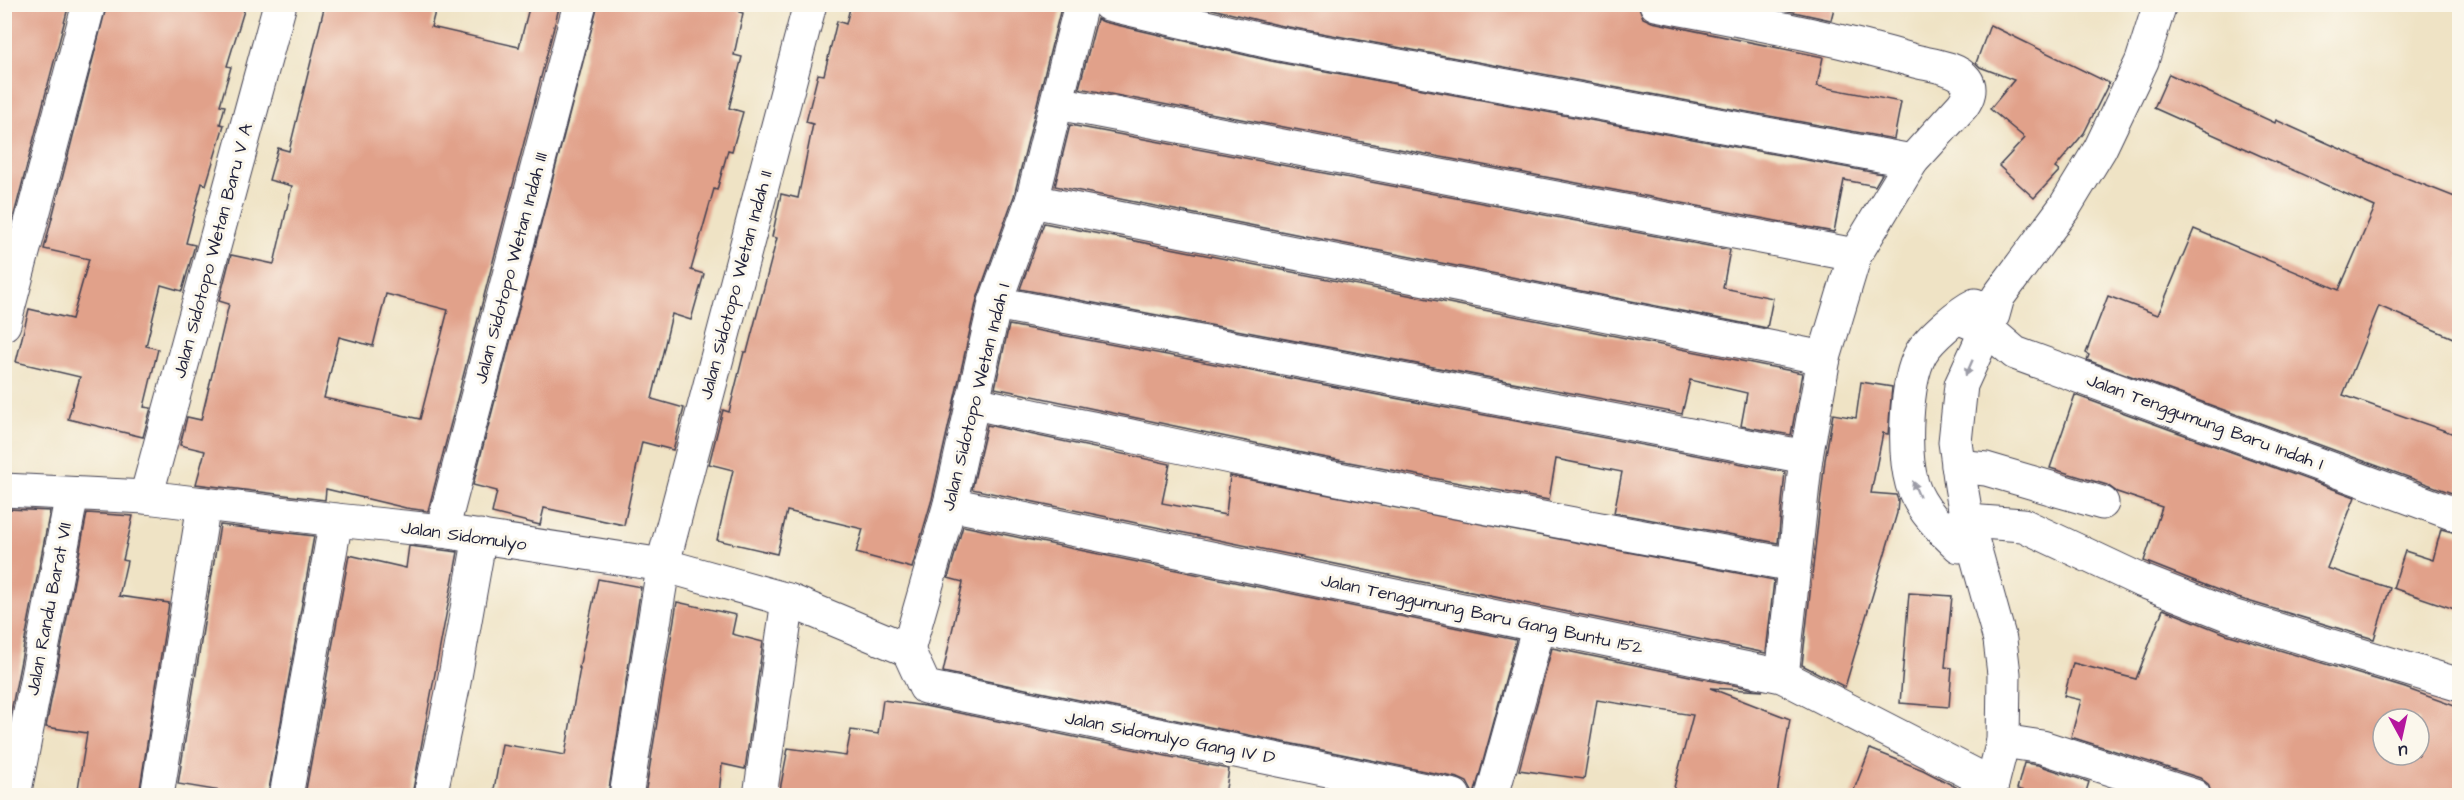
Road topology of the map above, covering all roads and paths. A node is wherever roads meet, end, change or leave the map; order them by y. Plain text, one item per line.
1 (89, 4) edge
2 (280, 4) edge
3 (579, 4) edge
4 (810, 4) edge
5 (1081, 4) edge
6 (1108, 4) edge
7 (1656, 4) edge
8 (2160, 4) edge
9 (1057, 103) junction
10 (1912, 161) junction
11 (1032, 201) junction
12 (1855, 255) junction
13 (1998, 297) junction
14 (995, 303) junction
15 (1957, 316) junction
16 (4, 324) edge
17 (1987, 328) junction
18 (1824, 358) junction
19 (972, 402) junction
20 (1806, 457) junction
21 (1958, 466) junction
22 (4, 490) edge
23 (72, 494) junction
24 (146, 496) junction
25 (2102, 503) dead end
26 (204, 504) junction
27 (950, 504) junction
28 (2460, 516) edge
29 (336, 520) junction
30 (1955, 526) junction
31 (442, 531) junction
32 (480, 536) junction
33 (663, 565) junction
34 (1793, 566) junction
35 (788, 600) junction
36 (1539, 626) junction
37 (908, 650) junction
38 (1782, 676) junction
39 (2460, 685) edge
40 (2003, 741) junction
41 (1990, 790) edge
42 (14, 795) edge
43 (157, 795) edge
44 (286, 795) edge
45 (430, 795) edge
46 (626, 795) edge
47 (760, 795) edge
48 (1454, 795) edge
49 (1492, 795) edge
50 (2194, 795) edge

1 - 16 street
2 - 24 street, Jalan Sidotopo Wetan Baru V A
3 - 31 street, Jalan Sidotopo Wetan Indah III
4 - 33 street, Jalan Sidotopo Wetan Indah II
5 - 9 street, Jalan Sidotopo Wetan Indah I
6 - 10 street
7 - 10 street
8 - 13 street
9 - 11 street, Jalan Sidotopo Wetan Indah I
9 - 12 street
10 - 12 street
11 - 14 street, Jalan Sidotopo Wetan Indah I
11 - 18 street
12 - 18 street
13 - 15 street
13 - 17 street
14 - 19 street, Jalan Sidotopo Wetan Indah I
14 - 20 street
15 - 17 street, Jalan Tenggumung Baru Indah I
30 -> 15 street
17 -> 21 street
17 - 28 street, Jalan Tenggumung Baru Indah I
18 - 20 street
19 - 27 street, Jalan Sidotopo Wetan Indah I
19 - 34 street
20 - 34 street
21 - 25 street
21 - 30 street
22 - 23 street, Jalan Sidomulyo
23 - 24 street, Jalan Sidomulyo
23 - 42 street, Jalan Randu Barat VII
24 - 26 street, Jalan Sidomulyo
26 - 29 street, Jalan Sidomulyo
26 - 43 street
27 - 36 street, Jalan Tenggumung Baru Gang Buntu 152
27 - 37 street, Jalan Sidotopo Wetan Indah I
29 - 31 street, Jalan Sidomulyo
29 - 44 street
30 - 39 street
30 - 40 street
31 - 32 street, Jalan Sidomulyo
32 - 33 street, Jalan Sidomulyo
32 - 45 street
33 - 35 street, Jalan Sidomulyo
33 - 46 street, Jalan Sidotopo Wetan Indah II
34 - 38 street
35 - 37 street, Jalan Sidomulyo
35 - 47 street
36 - 38 street, Jalan Tenggumung Baru Gang Buntu 152
36 - 49 street
37 - 48 street, Jalan Sidomulyo Gang IV D
38 - 41 street, Jalan Tenggumung Baru Gang Buntu 152
40 - 41 street
40 - 50 street

